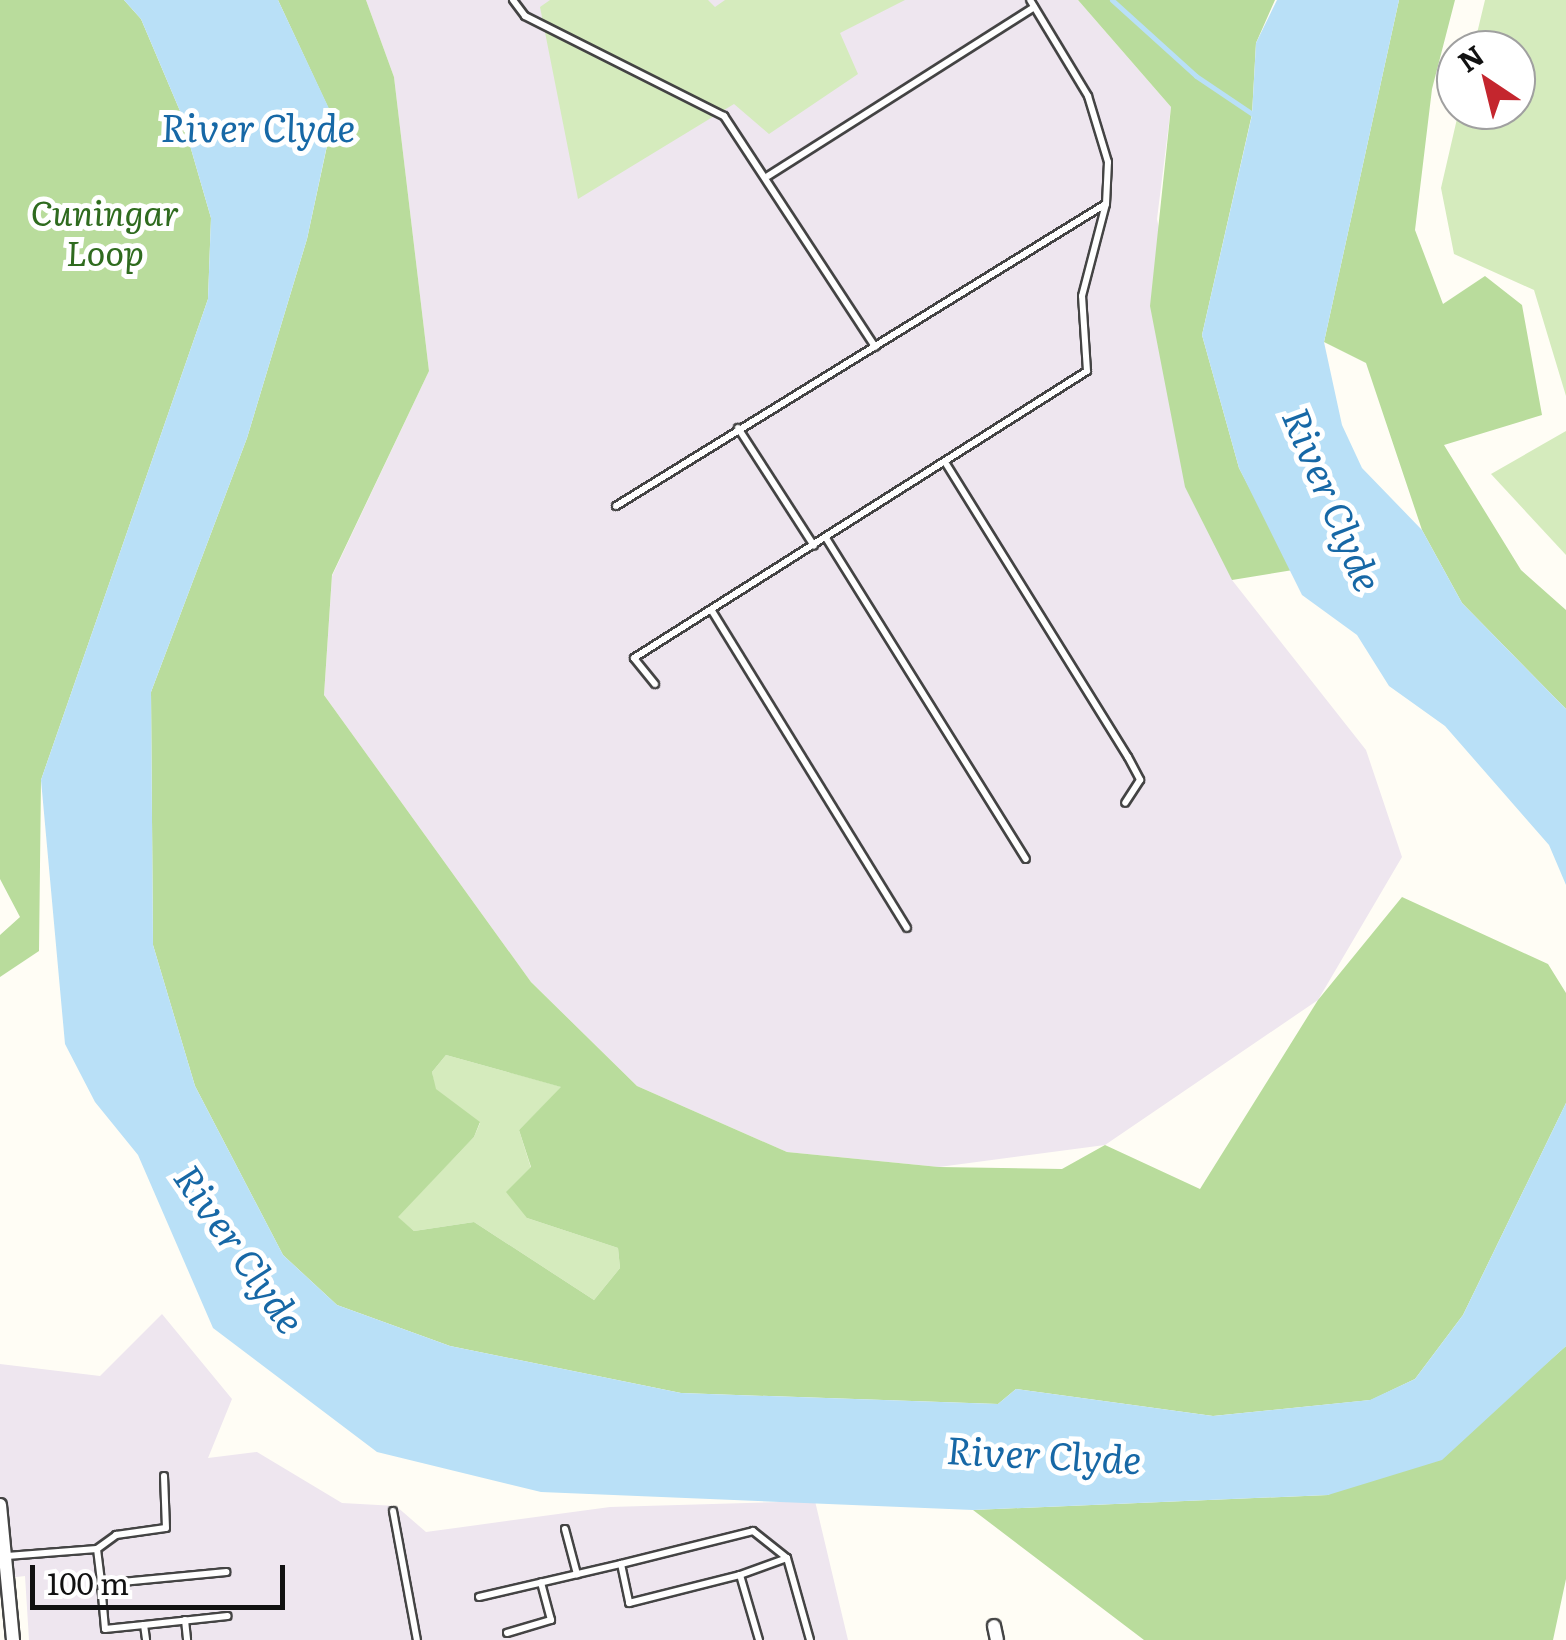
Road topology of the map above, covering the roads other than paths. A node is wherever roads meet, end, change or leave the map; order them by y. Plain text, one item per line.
1 (514, 0) edge
2 (1032, 4) edge
3 (768, 176) junction
4 (1106, 204) junction
5 (875, 347) junction
6 (738, 428) junction
7 (945, 462) junction
8 (616, 506) dead end
9 (826, 538) junction
10 (814, 546) junction
11 (712, 611) junction
12 (655, 684) dead end
13 (1126, 803) dead end
14 (1026, 859) dead end
15 (907, 928) dead end
16 (164, 1476) dead end
17 (0, 1505) edge
18 (392, 1511) dead end
19 (565, 1529) dead end
20 (97, 1549) junction
21 (6, 1556) junction
22 (788, 1558) junction
23 (621, 1564) junction
24 (226, 1572) dead end
25 (577, 1574) junction
26 (740, 1575) junction
27 (541, 1582) junction
28 (101, 1584) junction
29 (479, 1597) dead end
30 (228, 1616) dead end
31 (185, 1620) junction
32 (144, 1624) junction
33 (507, 1633) dead end
34 (13, 1640) edge
35 (146, 1640) edge
36 (187, 1640) edge
37 (417, 1640) edge
38 (759, 1640) edge
39 (810, 1640) edge

1 - 3 lane
2 - 3 lane
2 - 4 lane
3 - 5 lane
4 - 5 lane
4 - 7 lane
5 - 6 lane
6 - 8 lane
6 - 10 lane
7 - 9 lane
7 - 13 lane
9 - 10 lane
9 - 14 lane
10 - 11 lane
11 - 12 lane
11 - 15 lane
16 - 20 lane
17 - 21 street
18 - 37 lane
19 - 25 lane
20 - 21 lane
20 - 28 lane
21 - 34 street
22 - 23 lane
22 - 26 lane
22 - 39 lane
23 - 25 lane
23 - 26 lane
24 - 28 lane
25 - 27 lane
26 - 38 lane
27 - 29 lane
27 - 33 lane
28 - 32 lane
30 - 31 lane
31 - 32 lane
31 - 36 lane
32 - 35 lane

